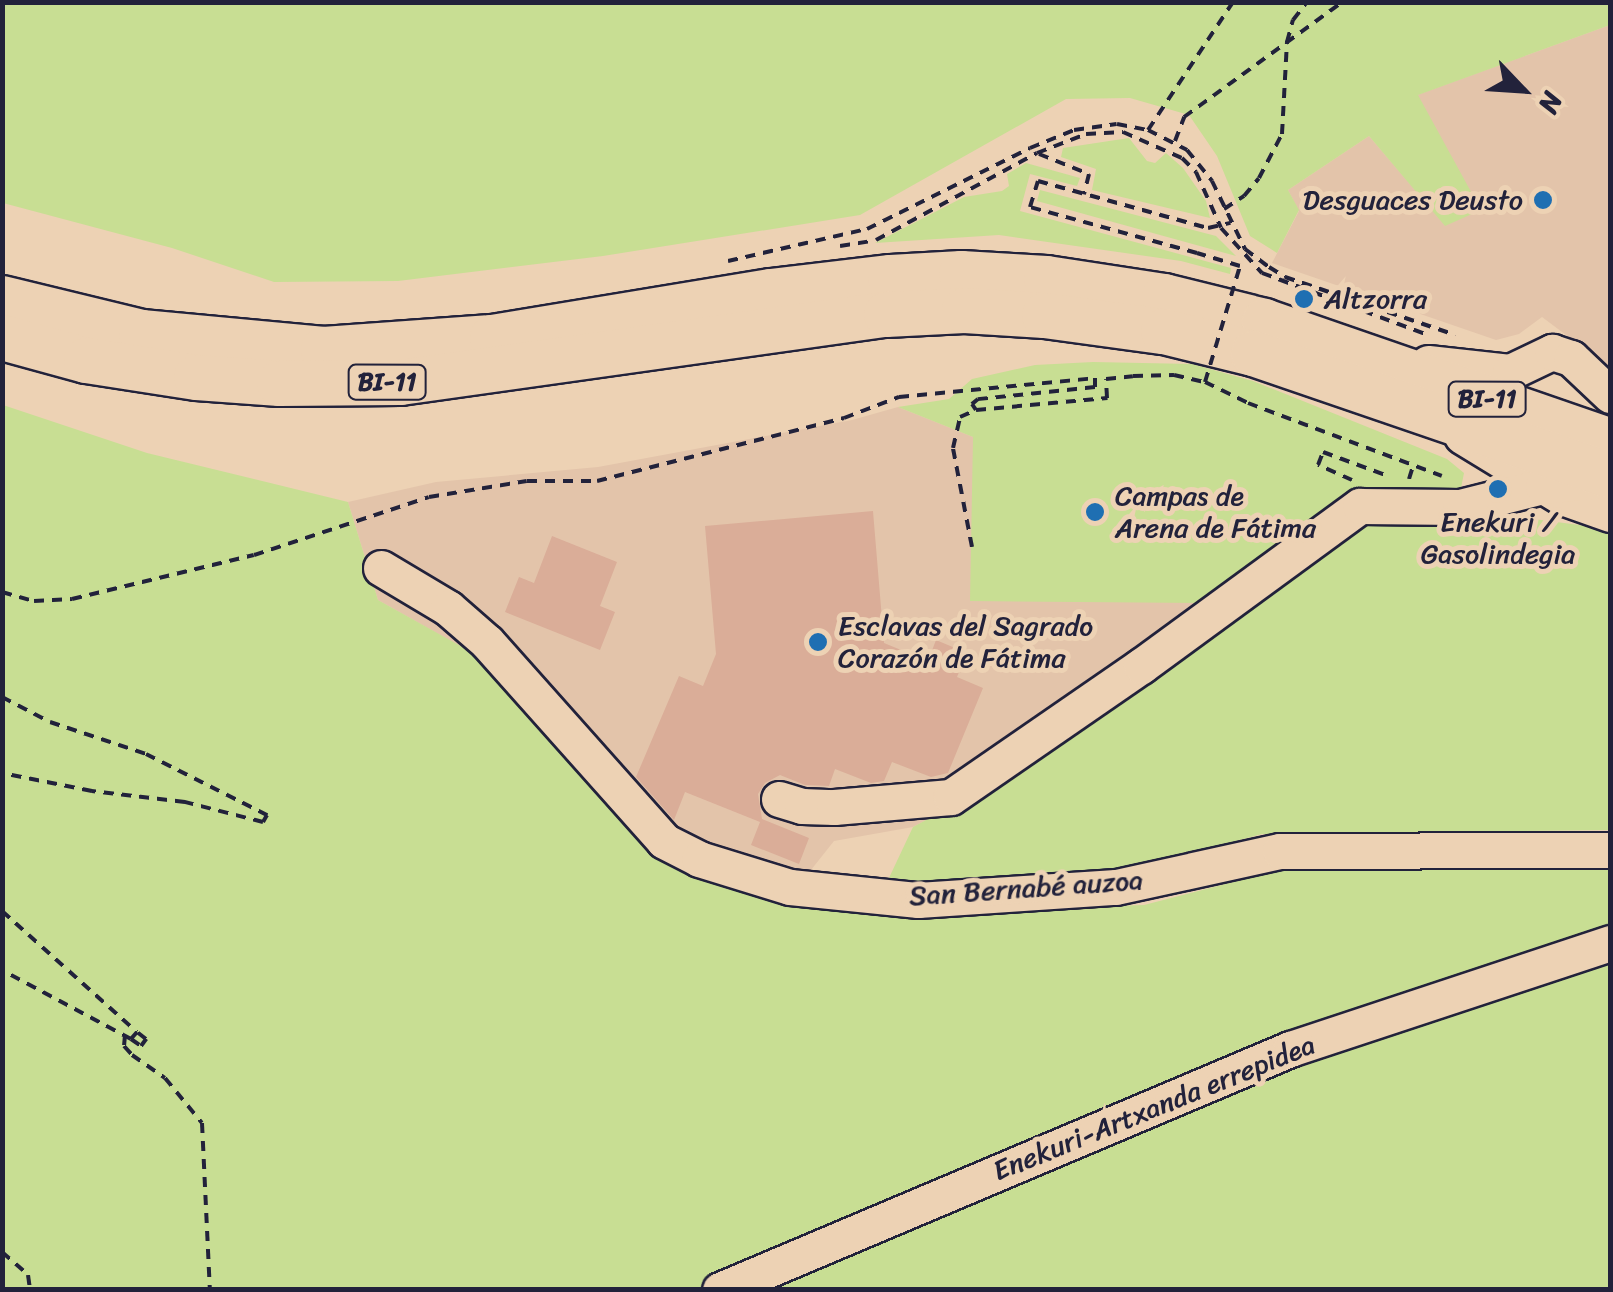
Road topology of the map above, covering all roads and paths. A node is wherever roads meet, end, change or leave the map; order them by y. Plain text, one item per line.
1 (1233, 2) edge
2 (1307, 2) edge
3 (1342, 2) edge
4 (1287, 42) junction
5 (1148, 130) dead end
6 (1175, 142) dead end
7 (1030, 148) dead end
8 (1084, 194) junction
9 (1224, 209) dead end
10 (1230, 223) dead end
11 (2, 298) edge
12 (2, 337) edge
13 (1365, 355) junction
14 (1206, 382) junction
15 (1610, 395) edge
16 (976, 410) junction
17 (1456, 430) junction
18 (1610, 441) edge
19 (1413, 466) junction
20 (1390, 476) dead end
21 (1610, 477) edge
22 (1366, 486) dead end
23 (1543, 486) junction
24 (1411, 494) junction
25 (1460, 507) junction
26 (1610, 514) edge
27 (972, 548) dead end
28 (381, 568) dead end
29 (2, 592) edge
30 (2, 697) edge
31 (2, 774) edge
32 (780, 800) dead end
33 (1610, 850) edge
34 (2, 911) edge
35 (1604, 944) edge
36 (2, 970) edge
37 (137, 1032) junction
38 (124, 1035) junction
39 (132, 1039) junction
40 (2, 1252) edge
41 (30, 1290) edge
42 (210, 1290) edge
43 (720, 1290) edge

1 - 5 path
2 - 4 path
3 - 4 path
4 - 6 path
4 - 9 path
7 - 8 path
8 - 10 path
8 - 14 path, bridge
11 - 13 main road, BI-11
12 - 17 main road, BI-11
13 - 15 street
13 - 18 main road, BI-11
14 - 16 path, bridge
14 - 19 path
16 - 27 path
16 - 29 path
17 - 21 main road, BI-11
17 - 23 street
17 - 25 street
19 - 24 path
19 - 24 path
20 - 22 path
21 - 23 street
23 - 25 street
23 - 26 street
24 - 25 street
24 - 32 street
28 - 33 street, San Bernabé auzoa
30 - 31 path
34 - 37 path
35 - 43 street, Enekuri-Artxanda errepidea
36 - 38 path
37 - 39 path
37 - 39 path
38 - 39 path
38 - 42 path
40 - 41 path

